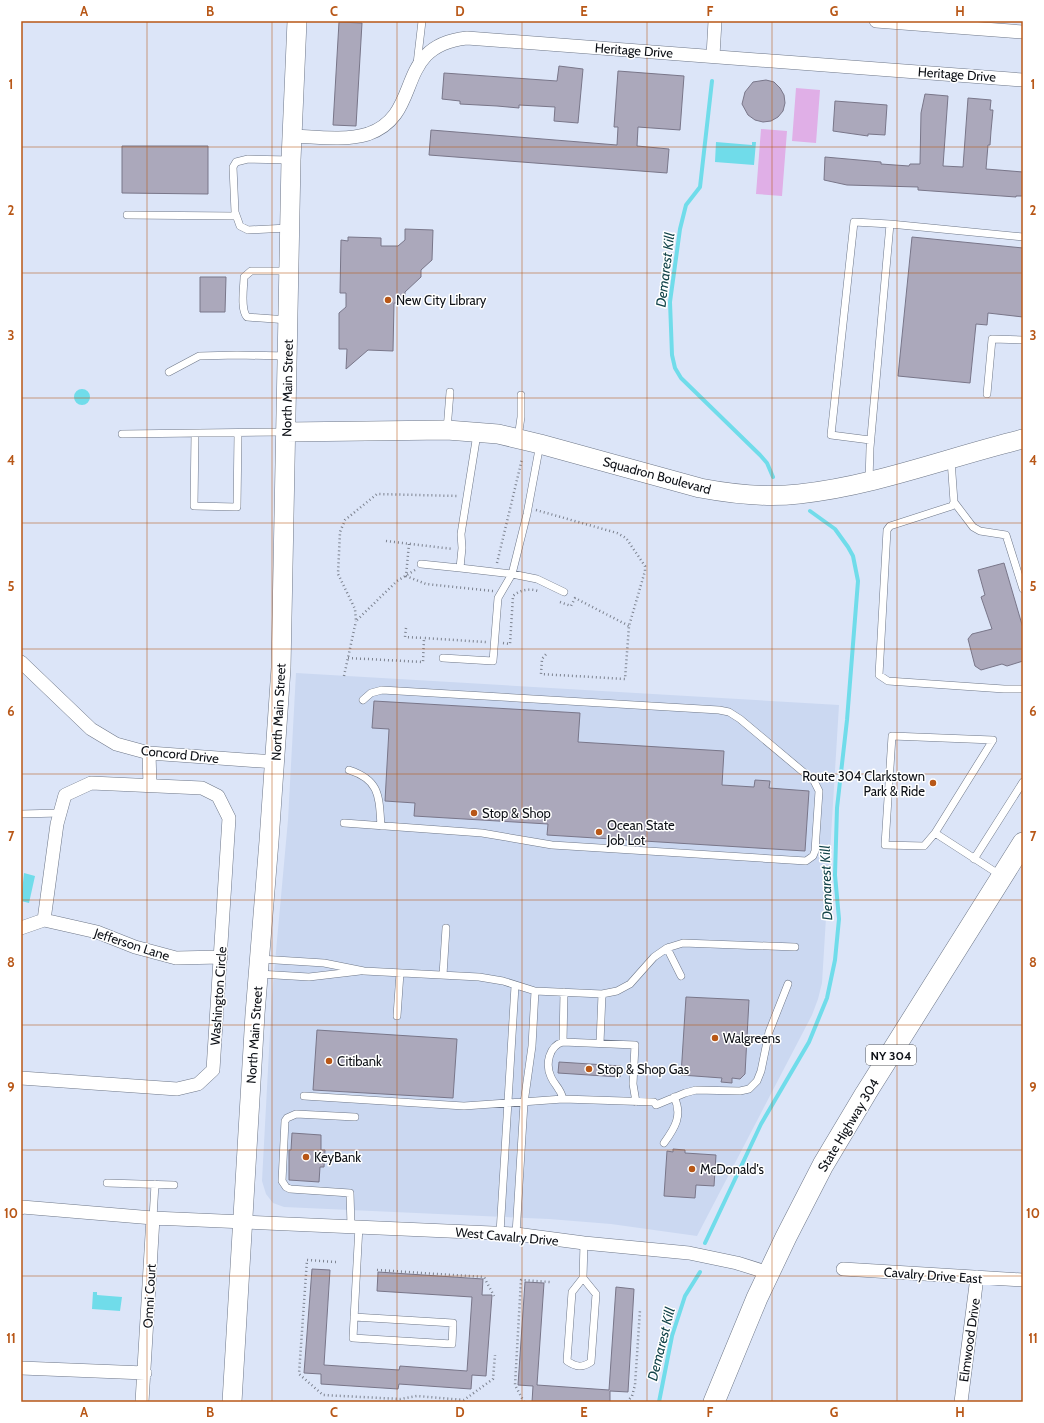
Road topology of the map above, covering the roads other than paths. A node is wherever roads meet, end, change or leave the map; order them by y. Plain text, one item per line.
1 (297, 21) edge
2 (422, 21) edge
3 (715, 21) edge
4 (876, 21) edge
5 (1023, 32) edge
6 (712, 56) junction
7 (413, 75) junction
8 (1023, 80) edge
9 (292, 136) junction
10 (291, 160) junction
11 (127, 215) dead end
12 (235, 216) junction
13 (890, 224) junction
14 (290, 228) junction
15 (1023, 237) edge
16 (289, 271) junction
17 (288, 320) junction
18 (1023, 340) edge
19 (288, 356) junction
20 (169, 372) dead end
21 (450, 392) dead end
22 (987, 394) dead end
23 (521, 395) dead end
24 (447, 430) junction
25 (286, 432) junction
26 (477, 432) junction
27 (122, 434) dead end
28 (195, 434) junction
29 (238, 434) junction
30 (518, 438) junction
31 (1023, 439) edge
32 (870, 440) junction
33 (540, 444) junction
34 (951, 458) junction
35 (869, 481) junction
36 (954, 502) junction
37 (460, 565) junction
38 (419, 566) road end
39 (512, 574) junction
40 (1023, 589) edge
41 (564, 592) dead end
42 (443, 658) dead end
43 (21, 662) edge
44 (1023, 689) edge
45 (363, 700) dead end
46 (149, 753) junction
47 (275, 762) junction
48 (348, 770) dead end
49 (1023, 782) edge
50 (150, 785) junction
51 (60, 813) junction
52 (21, 814) edge
53 (344, 823) dead end
54 (381, 826) junction
55 (935, 833) junction
56 (1023, 842) edge
57 (974, 859) junction
58 (1002, 877) junction
59 (44, 920) junction
60 (21, 928) edge
61 (446, 928) dead end
62 (795, 947) dead end
63 (667, 948) junction
64 (220, 957) junction
65 (259, 967) junction
66 (364, 971) junction
67 (400, 973) junction
68 (443, 975) junction
69 (681, 976) dead end
70 (788, 984) dead end
71 (516, 986) junction
72 (535, 991) junction
73 (564, 992) junction
74 (602, 994) junction
75 (397, 1016) dead end
76 (563, 1042) junction
77 (600, 1043) junction
78 (21, 1078) edge
79 (304, 1096) dead end
80 (674, 1097) junction
81 (563, 1099) junction
82 (636, 1102) junction
83 (524, 1103) junction
84 (507, 1104) junction
85 (354, 1117) dead end
86 (664, 1143) dead end
87 (107, 1183) dead end
88 (155, 1184) junction
89 (174, 1185) dead end
90 (21, 1208) edge
91 (153, 1218) junction
92 (243, 1221) junction
93 (355, 1226) junction
94 (500, 1233) junction
95 (516, 1234) junction
96 (584, 1243) junction
97 (843, 1269) dead end
98 (769, 1273) junction
99 (977, 1277) junction
100 (583, 1278) junction
101 (1023, 1280) edge
102 (354, 1317) junction
103 (21, 1368) edge
104 (145, 1373) junction
105 (142, 1402) edge
106 (232, 1402) edge
107 (714, 1402) edge
108 (960, 1402) edge

1 - 9 street, North Main Street
2 - 7 lane
3 - 6 street
4 - 5 street
6 - 7 street, Heritage Drive
6 - 8 street, Heritage Drive
7 - 9 street, Heritage Drive
9 - 10 street, North Main Street
10 - 12 lane
10 - 14 street, North Main Street
11 - 12 lane
12 - 14 lane
13 - 15 lane
13 - 32 lane
13 - 32 lane
14 - 16 street, North Main Street
16 - 17 street, North Main Street
16 - 17 lane
17 - 19 street, North Main Street
18 - 22 lane
19 - 20 lane
19 - 25 street, North Main Street
21 - 24 lane
23 - 30 lane
24 - 25 street, Squadron Boulevard
24 - 26 street, Squadron Boulevard
25 - 29 lane
25 - 47 street, North Main Street
26 - 30 street, Squadron Boulevard
26 - 37 lane
27 - 28 lane
28 - 29 lane
28 - 29 lane
30 - 33 street, Squadron Boulevard
31 - 34 street, Squadron Boulevard
32 - 35 lane
33 - 35 street, Squadron Boulevard
33 - 39 lane
34 - 35 street, Squadron Boulevard
34 - 36 lane
36 - 40 lane
36 - 44 lane
37 - 38 lane
37 - 39 lane
39 - 41 lane
39 - 42 lane
43 - 46 street, Concord Drive
45 - 54 lane
46 - 47 street, Concord Drive
46 - 50 street
47 - 65 street, North Main Street
48 - 54 lane
49 - 57 lane
50 - 51 street, Washington Circle
50 - 64 street, Washington Circle
51 - 52 lane
51 - 59 street, Washington Circle
53 - 54 lane
55 - 55 lane
55 - 57 lane
56 - 58 main road, State Highway 304 / NY 304
57 - 58 lane
58 - 98 main road, State Highway 304 / NY 304
59 - 60 street
59 - 64 street, Jefferson Lane
61 - 68 lane
62 - 63 lane
63 - 69 lane
63 - 74 lane
64 - 78 street, Washington Circle
65 - 66 lane
65 - 66 lane
65 - 92 street, North Main Street
66 - 67 lane
67 - 68 lane
67 - 75 lane
68 - 71 lane
70 - 80 lane
71 - 72 lane
71 - 84 lane
72 - 73 lane
72 - 83 lane
73 - 74 lane
73 - 76 lane
74 - 77 lane
76 - 77 lane
76 - 81 lane
77 - 82 lane
79 - 84 lane
80 - 82 lane
80 - 86 lane
81 - 82 lane
81 - 83 lane
83 - 84 lane
83 - 95 lane
84 - 94 lane
85 - 93 lane
87 - 88 lane
88 - 89 lane
88 - 91 lane
90 - 91 street
91 - 92 street
91 - 104 street, Omni Court
92 - 93 street, West Cavalry Drive
92 - 106 street, North Main Street
93 - 94 street, West Cavalry Drive
93 - 102 lane
94 - 95 street, West Cavalry Drive
95 - 96 street, West Cavalry Drive
96 - 98 street, West Cavalry Drive
96 - 100 lane
97 - 99 street, Cavalry Drive East
98 - 107 main road, State Highway 304 / NY 304
99 - 101 street, Cavalry Drive East
99 - 108 street, Elmwood Drive
100 - 100 lane
102 - 102 lane
103 - 104 street
104 - 105 street, Omni Court

